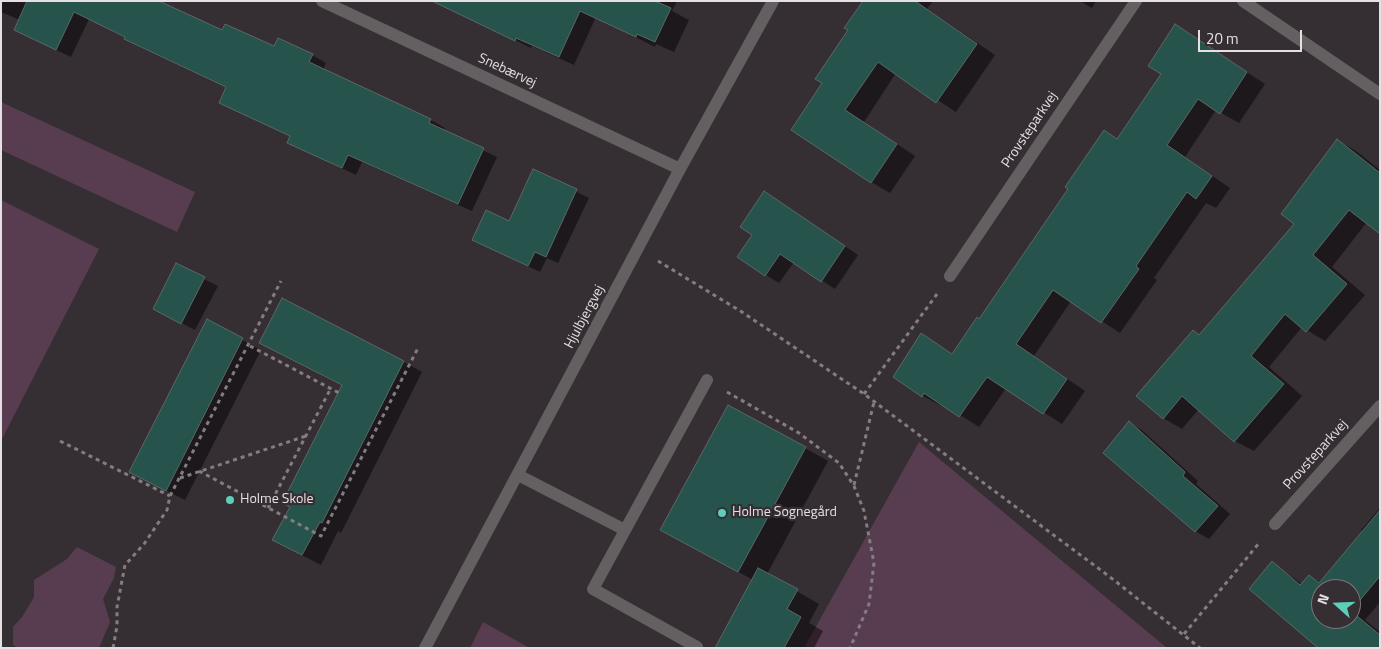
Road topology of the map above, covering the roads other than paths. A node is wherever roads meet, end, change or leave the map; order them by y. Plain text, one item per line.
1 (322, 1) edge
2 (773, 1) edge
3 (1136, 1) edge
4 (1243, 1) edge
5 (1380, 94) edge
6 (680, 169) junction
7 (950, 276) road end
8 (707, 380) road end
9 (1380, 406) edge
10 (518, 475) junction
11 (1275, 524) road end
12 (625, 530) junction
13 (696, 647) edge
14 (424, 648) edge

1 - 6 street, Snebærvej
2 - 6 street, Hjulbjergvej
3 - 7 street, Provsteparkvej
4 - 5 street
6 - 10 street, Hjulbjergvej
8 - 12 street
9 - 11 street, Provsteparkvej
10 - 12 street
10 - 14 street, Hjulbjergvej
12 - 13 street

